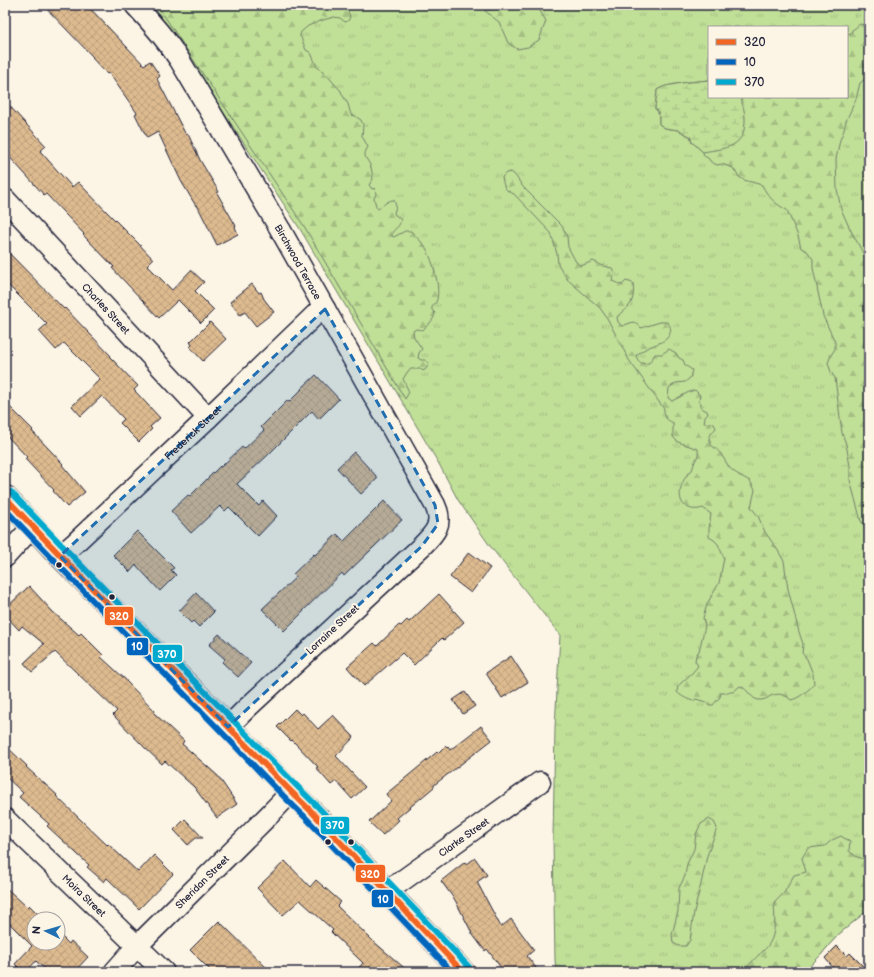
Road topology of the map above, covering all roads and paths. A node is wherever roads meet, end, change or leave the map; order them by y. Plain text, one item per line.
1 (135, 5) edge
2 (5, 199) edge
3 (325, 309) junction
4 (208, 418) junction
5 (5, 497) edge
6 (32, 526) junction
7 (436, 531) joint
8 (60, 556) junction
9 (5, 557) edge
10 (228, 727) junction
11 (540, 782) dead end
12 (290, 792) junction
13 (5, 819) edge
14 (386, 890) junction
15 (137, 946) junction
16 (114, 972) edge
17 (164, 972) edge
18 (463, 972) edge

1 - 3 street, Birchwood Terrace
2 - 4 street, Charles Street
3 - 4 street, Frederick Street
3 - 7 street, Birchwood Terrace
4 - 8 street, Frederick Street
5 - 6 main road
6 - 8 main road
6 - 9 street
7 - 10 street, Lorraine Street
8 - 10 main road
10 - 12 main road
11 - 14 street, Clarke Street
12 - 14 main road
12 - 15 street, Sheridan Street
13 - 15 street, Moira Street
14 - 18 main road
15 - 16 street, Sheridan Street
15 - 17 street, Moira Street

